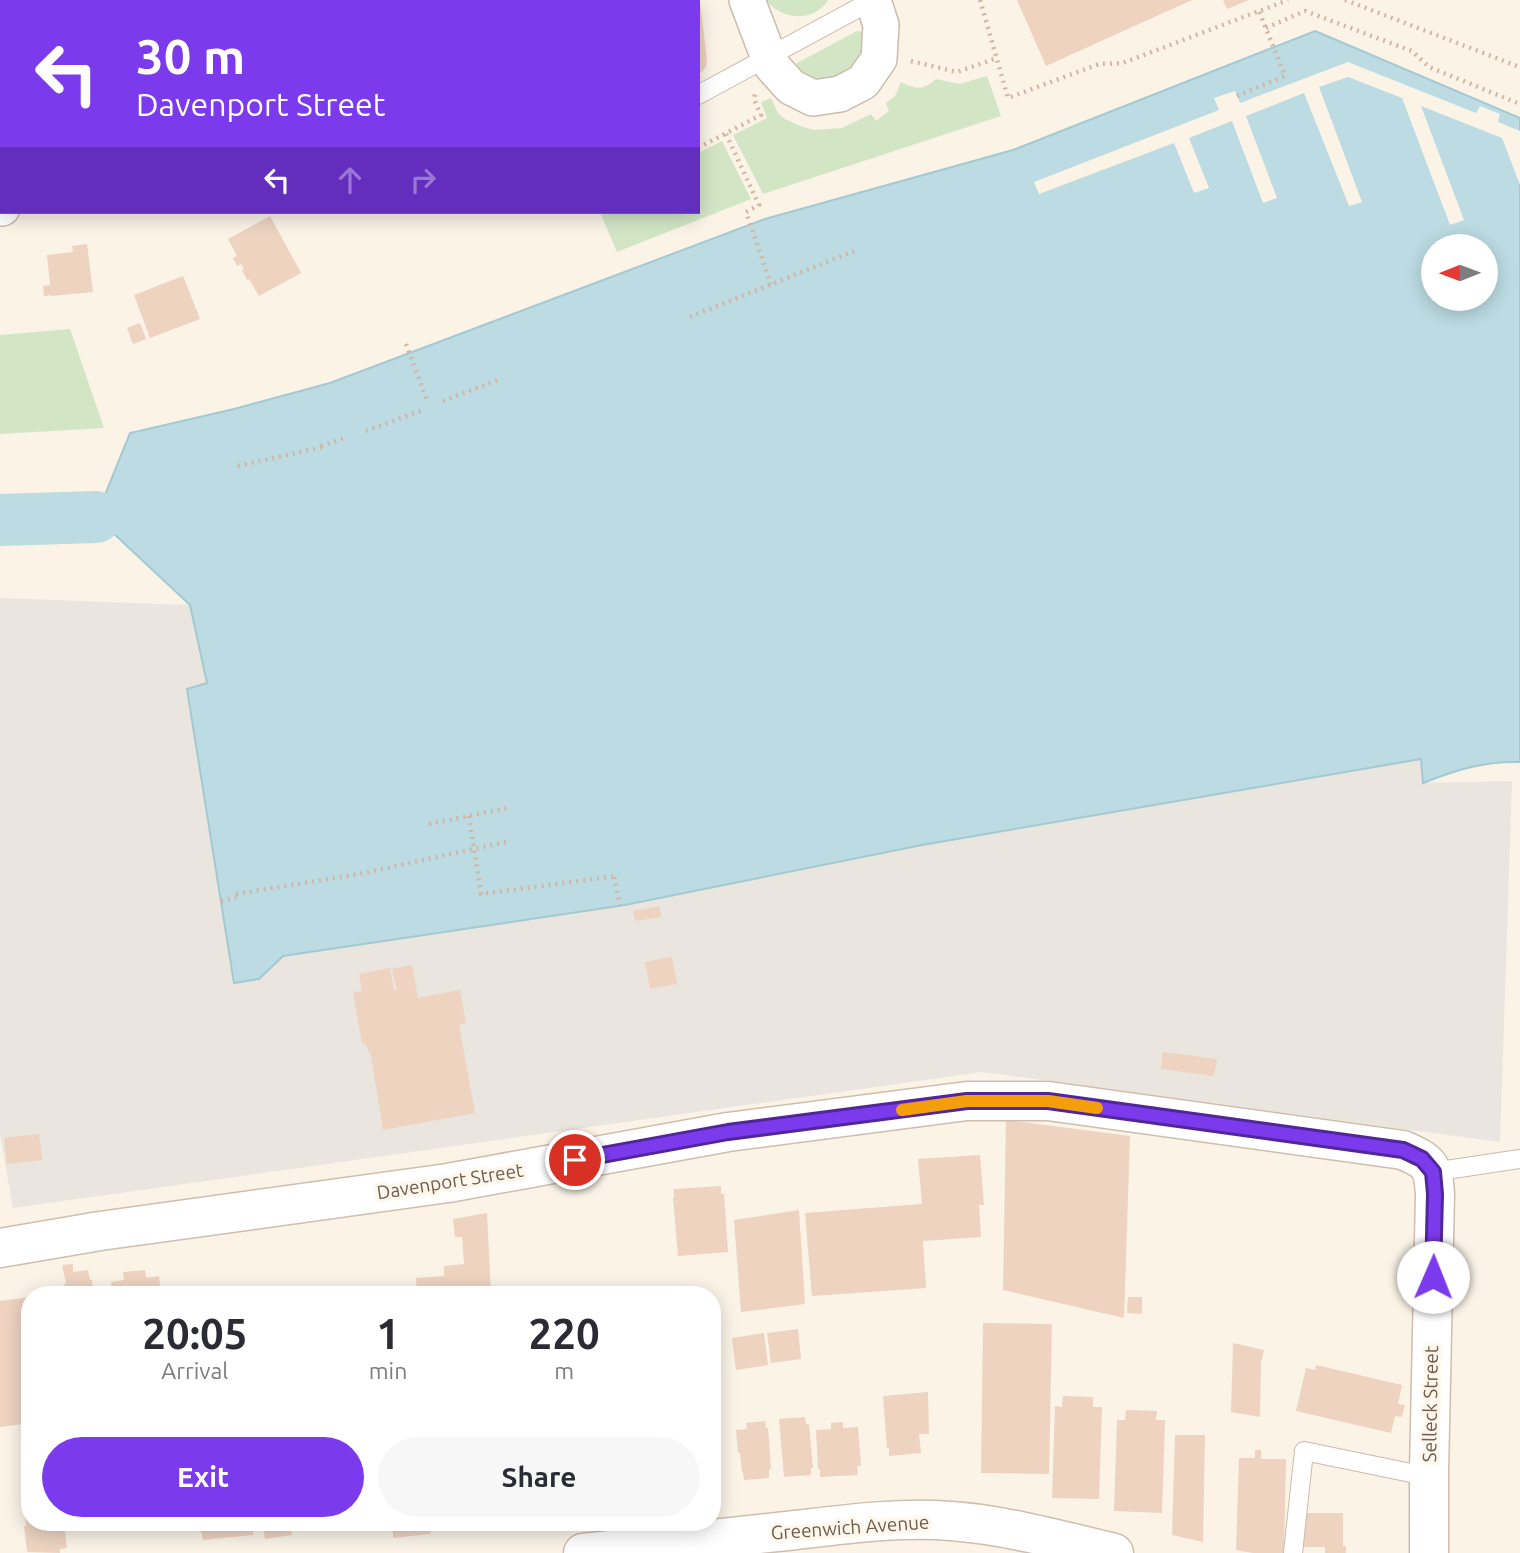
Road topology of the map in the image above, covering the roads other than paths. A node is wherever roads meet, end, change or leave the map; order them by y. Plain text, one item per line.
1 (747, 0) edge
2 (873, 0) edge
3 (769, 57) junction
4 (700, 94) edge
5 (1520, 1159) edge
6 (1433, 1172) junction
7 (0, 1248) edge
8 (1429, 1472) junction
9 (583, 1553) edge
10 (1114, 1553) edge
11 (1293, 1553) edge
12 (1429, 1553) edge

1 - 3 street
2 - 3 lane
2 - 3 street
3 - 4 lane
5 - 6 lane
6 - 7 main road, Davenport Street
6 - 8 main road, Selleck Street
8 - 11 lane
8 - 12 main road, Selleck Street
9 - 10 main road, Greenwich Avenue

